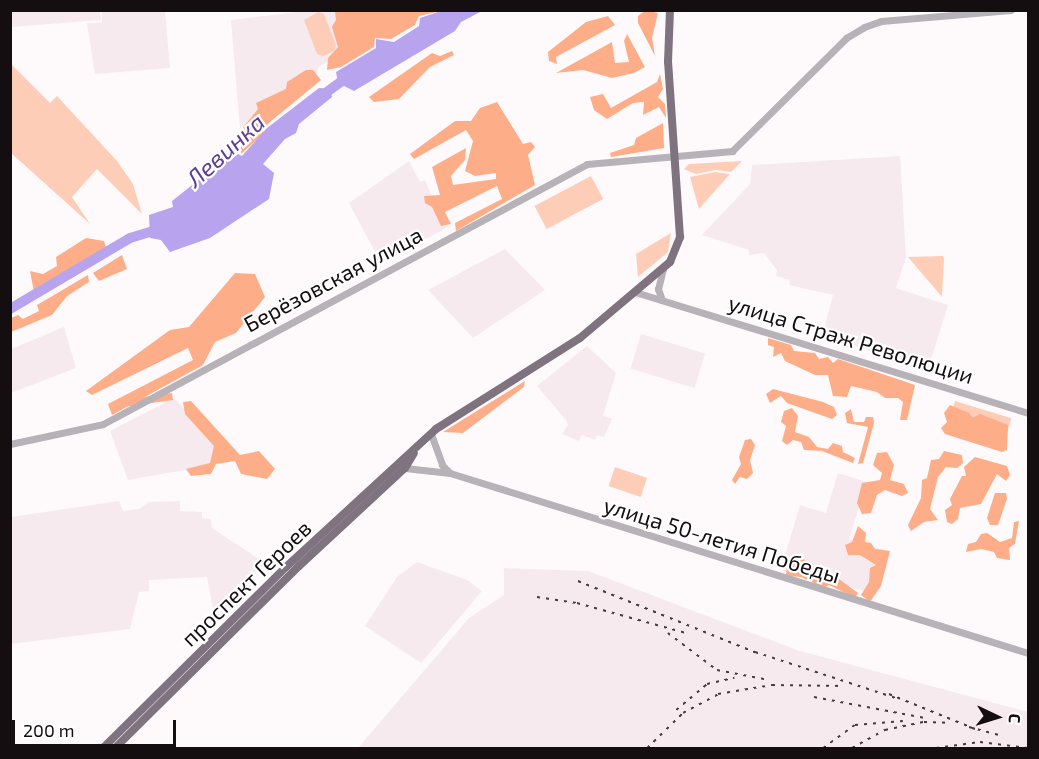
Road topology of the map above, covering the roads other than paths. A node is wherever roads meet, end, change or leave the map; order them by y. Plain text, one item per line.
1 (670, 10) edge
2 (1011, 10) edge
3 (674, 155) junction
4 (663, 269) junction
5 (635, 292) junction
6 (662, 300) junction
7 (1029, 412) edge
8 (431, 434) junction
9 (10, 444) edge
10 (417, 447) junction
11 (405, 468) junction
12 (450, 473) junction
13 (1029, 653) edge
14 (103, 748) edge
15 (115, 748) edge

1 - 3 main road, проспект Героев
2 - 3 street, Берёзовская улица
3 - 4 main road, проспект Героев
3 - 9 street, Берёзовская улица
4 - 5 main road, проспект Героев
4 - 6 street
5 - 6 street, улица Страж Революции
5 - 8 main road, проспект Героев
6 - 7 street, улица Страж Революции
8 - 10 main road, проспект Героев
8 - 12 street
10 - 11 main road, проспект Героев
10 - 14 main road, проспект Героев
11 - 12 street, улица 50-летия Победы
11 - 15 main road, проспект Героев
12 - 13 street, улица 50-летия Победы

